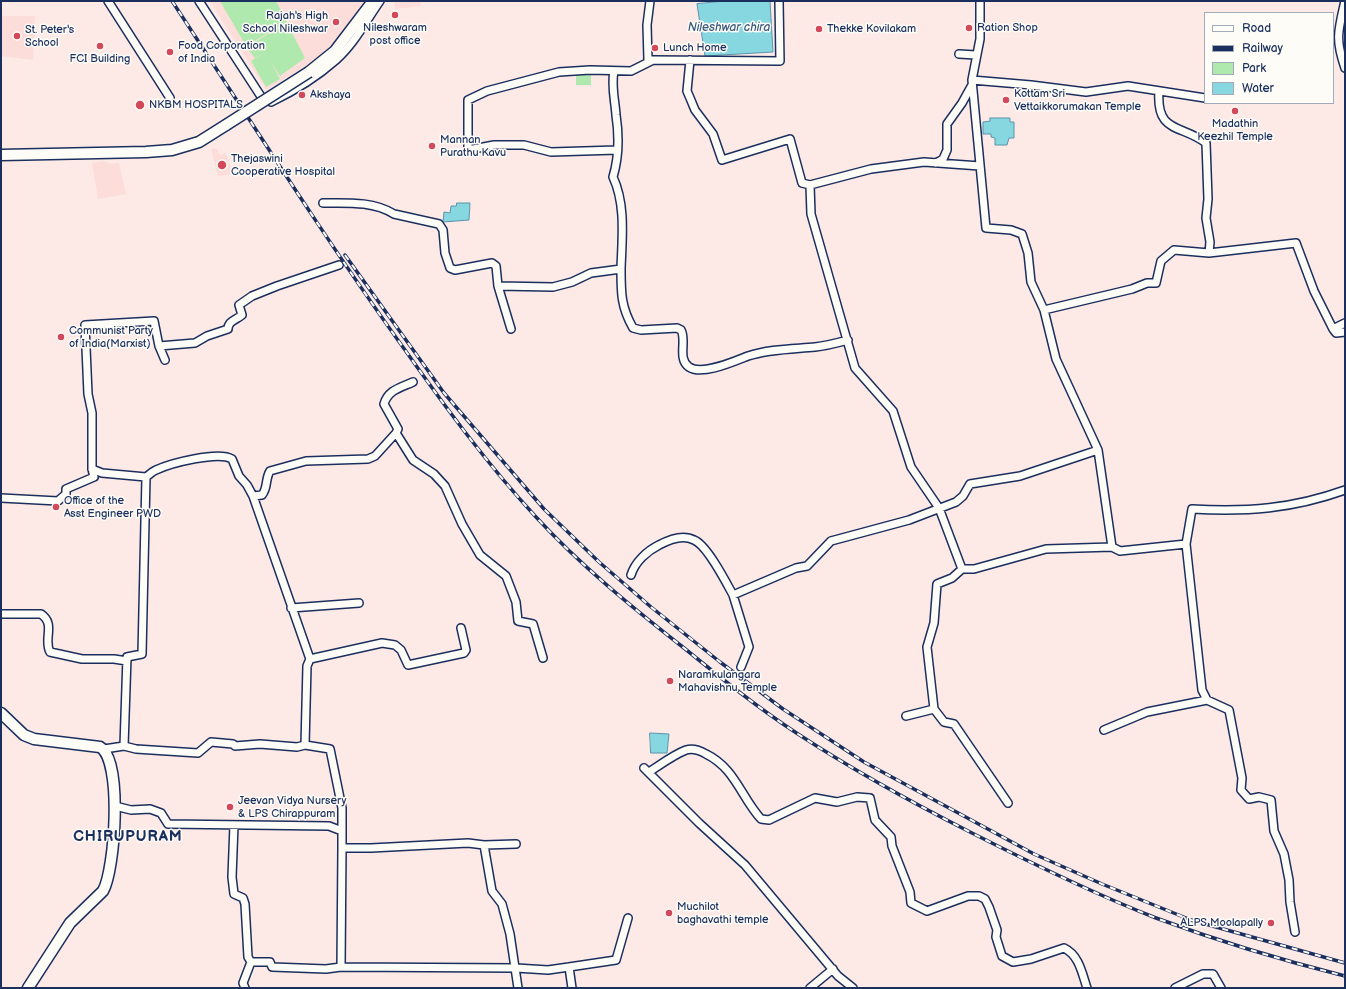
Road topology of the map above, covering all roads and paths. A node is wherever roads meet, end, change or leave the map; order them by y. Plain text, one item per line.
1 (108, 1) edge
2 (199, 1) edge
3 (373, 1) edge
4 (380, 1) edge
5 (650, 1) edge
6 (779, 1) edge
7 (980, 1) edge
8 (1345, 1) edge
9 (959, 54) dead end
10 (976, 55) junction
11 (652, 60) junction
12 (690, 60) junction
13 (1345, 68) edge
14 (614, 71) junction
15 (972, 83) junction
16 (1159, 91) junction
17 (170, 98) dead end
18 (1204, 98) edge
19 (617, 150) junction
20 (1, 155) edge
21 (936, 163) junction
22 (980, 166) junction
23 (810, 185) junction
24 (323, 203) dead end
25 (1209, 253) junction
26 (338, 265) dead end
27 (621, 269) junction
28 (498, 286) junction
29 (1044, 310) junction
30 (1345, 323) edge
31 (511, 329) dead end
32 (1333, 329) junction
33 (1345, 332) edge
34 (848, 340) junction
35 (159, 346) junction
36 (165, 360) dead end
37 (413, 382) dead end
38 (396, 433) junction
39 (1098, 450) junction
40 (92, 469) junction
41 (146, 477) junction
42 (1345, 490) edge
43 (253, 496) junction
44 (1, 498) edge
45 (939, 508) junction
46 (1186, 544) junction
47 (1112, 547) junction
48 (962, 569) junction
49 (631, 575) dead end
50 (733, 595) junction
51 (359, 603) dead end
52 (291, 608) junction
53 (1, 614) edge
54 (461, 628) dead end
55 (543, 658) dead end
56 (310, 659) junction
57 (127, 661) junction
58 (740, 667) dead end
59 (1207, 700) junction
60 (934, 709) junction
61 (1, 713) edge
62 (906, 716) dead end
63 (1104, 730) dead end
64 (305, 745) junction
65 (124, 746) junction
66 (104, 749) junction
67 (1008, 803) dead end
68 (115, 806) junction
69 (234, 825) junction
70 (342, 831) junction
71 (516, 844) dead end
72 (484, 845) junction
73 (342, 848) junction
74 (628, 918) dead end
75 (1295, 932) dead end
76 (251, 962) junction
77 (340, 967) junction
78 (569, 967) junction
79 (516, 968) junction
80 (833, 969) junction
81 (28, 988) edge
82 (246, 988) edge
83 (518, 988) edge
84 (572, 988) edge
85 (810, 988) edge
86 (853, 988) edge
87 (1087, 988) edge
88 (1175, 988) edge
89 (1221, 988) edge

1 - 17 street
2 - 4 street
3 - 20 main road, bridge
5 - 11 street
6 - 12 street
7 - 10 street
8 - 13 street
9 - 10 street
10 - 15 street
11 - 12 street
11 - 14 street
12 - 23 street
14 - 19 street
14 - 19 street
15 - 16 street
15 - 21 street
15 - 22 street
16 - 18 street
16 - 25 street
19 - 27 street
21 - 22 street
21 - 23 street
22 - 29 street
23 - 34 street
24 - 28 street
25 - 29 street
25 - 32 street
26 - 35 street
27 - 28 street
27 - 34 street
28 - 31 street
29 - 39 street
30 - 32 street
32 - 33 street
34 - 45 street
35 - 36 street
35 - 40 street
37 - 38 street
38 - 43 street
38 - 55 street
39 - 45 street
39 - 47 street
40 - 41 street
40 - 44 street
41 - 43 street
41 - 57 street
42 - 46 street
43 - 52 street
45 - 48 street
45 - 50 street
46 - 47 street
46 - 59 street
47 - 48 street
48 - 60 street
49 - 50 street
50 - 58 street
51 - 52 street
52 - 56 street
53 - 57 street
54 - 56 street
56 - 64 street
57 - 65 street
59 - 63 street
59 - 75 street
60 - 62 street
60 - 67 street
61 - 66 main road
64 - 65 street
64 - 70 street
65 - 66 street
66 - 68 main road
68 - 69 street
68 - 81 main road
69 - 70 street
69 - 76 street
70 - 73 street
71 - 72 street
72 - 73 street
72 - 79 street
73 - 77 street
74 - 78 street
76 - 77 street
76 - 82 street
77 - 79 street
78 - 79 street
78 - 84 street
79 - 83 street
80 - 85 street
80 - 86 street
80 - 87 street
88 - 89 street

